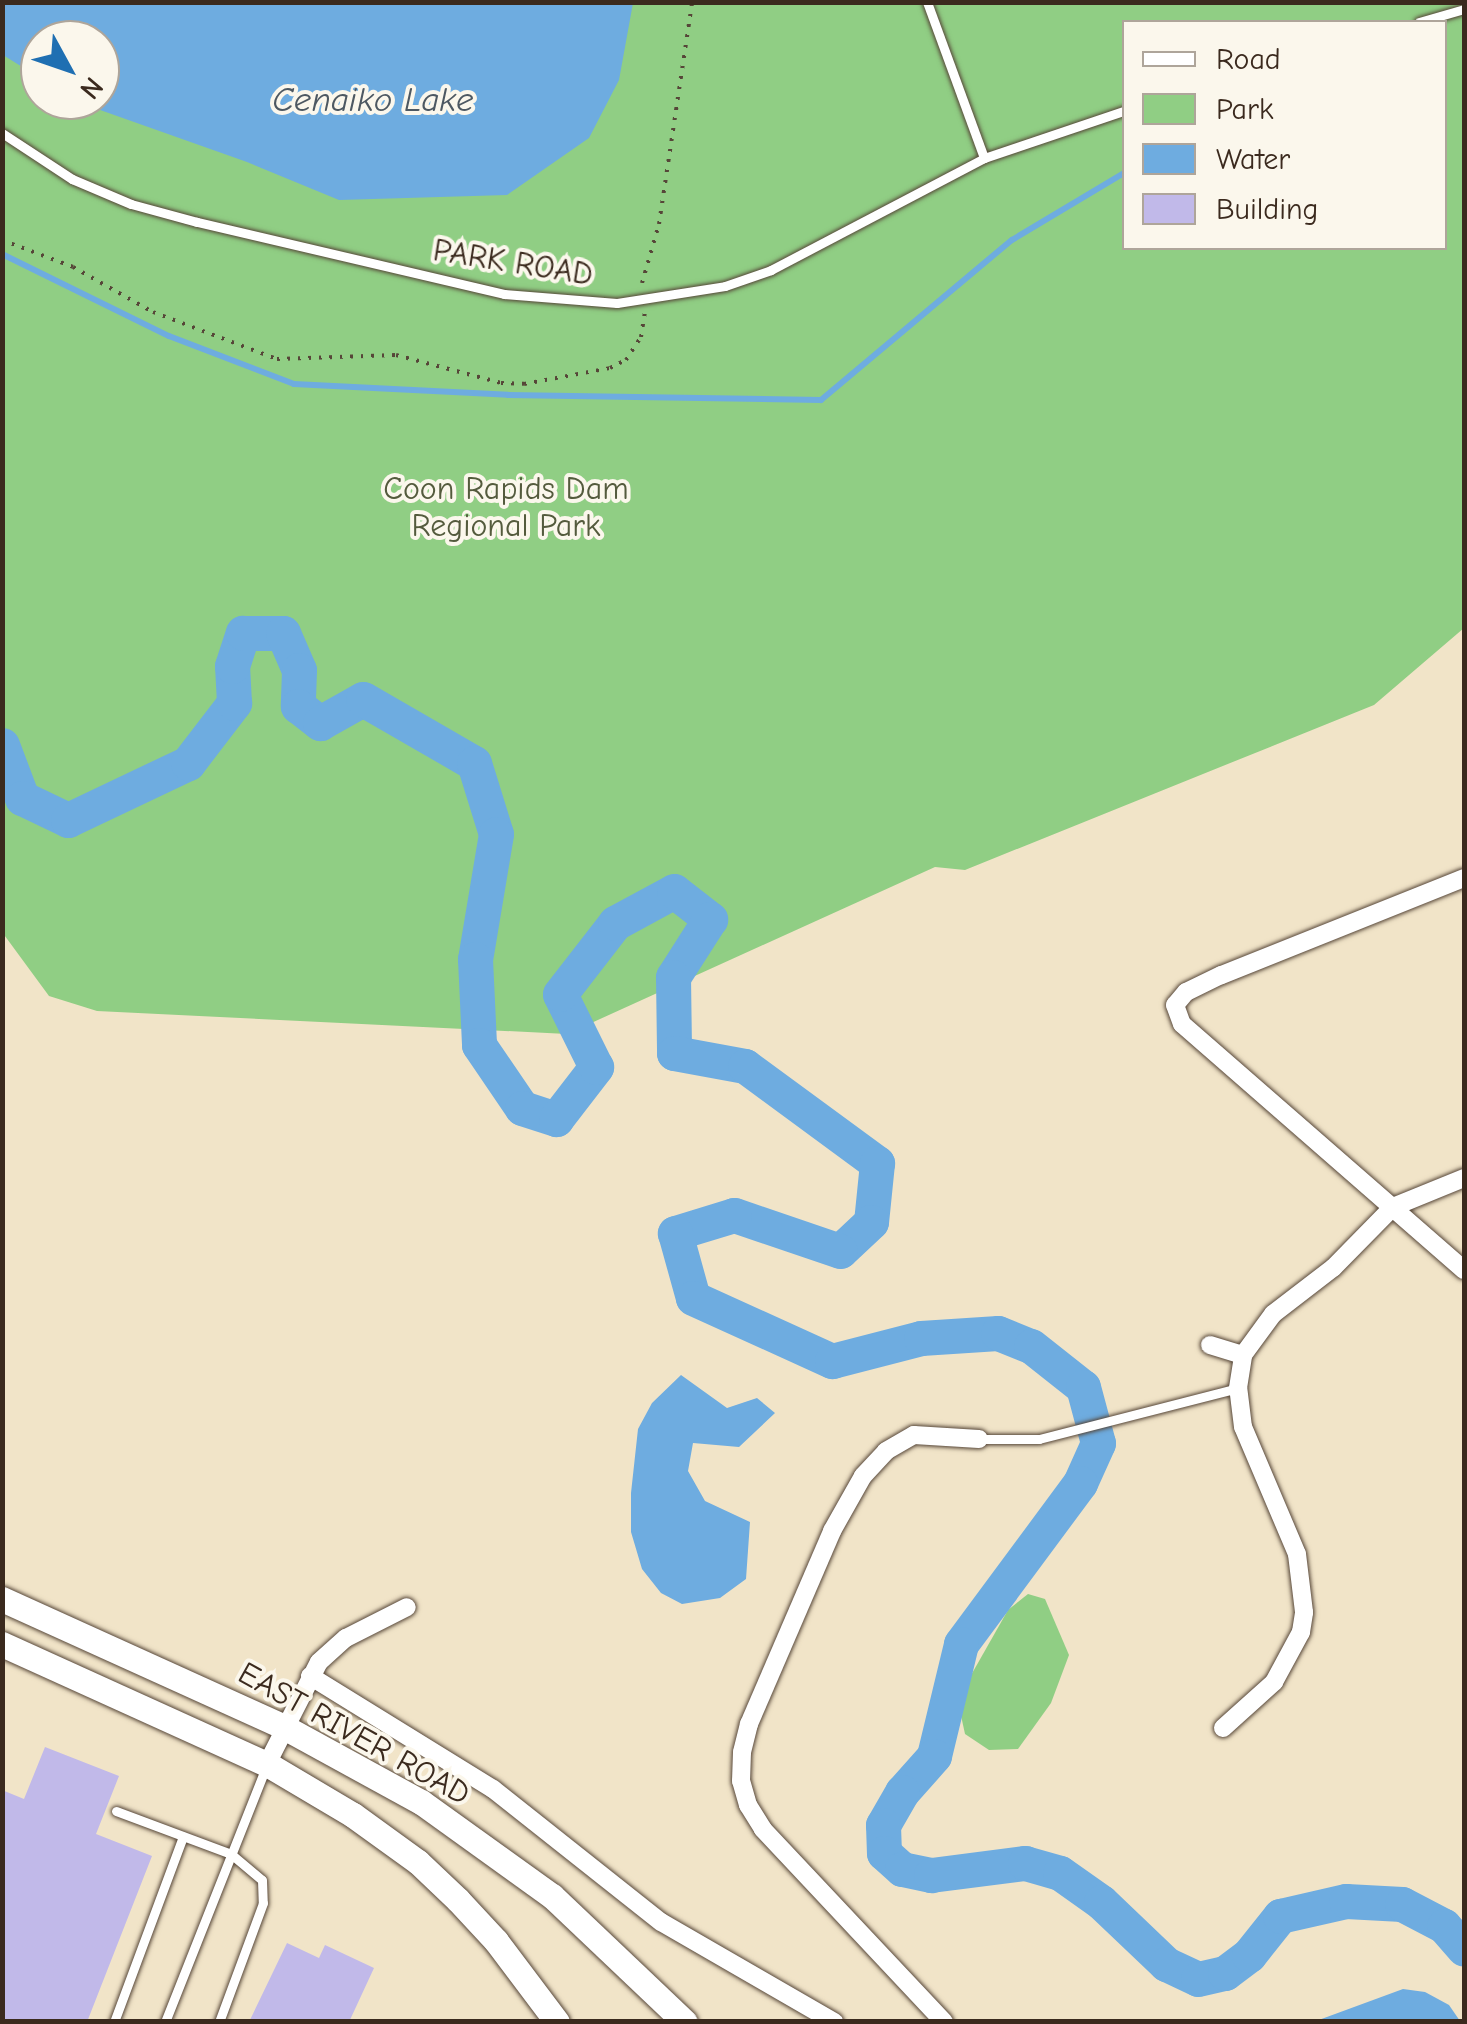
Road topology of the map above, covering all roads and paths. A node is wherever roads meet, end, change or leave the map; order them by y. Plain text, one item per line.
1 (928, 2) edge
2 (1464, 10) edge
3 (1426, 20) edge
4 (1122, 112) edge
5 (2, 132) edge
6 (984, 158) junction
7 (1464, 878) edge
8 (1464, 1178) edge
9 (1393, 1207) junction
10 (1464, 1270) edge
11 (1210, 1345) dead end
12 (1243, 1355) junction
13 (1238, 1388) junction
14 (979, 1439) joint
15 (2, 1598) edge
16 (407, 1608) dead end
17 (2, 1644) edge
18 (310, 1676) junction
19 (284, 1727) junction
20 (1223, 1728) dead end
21 (267, 1764) junction
22 (116, 1812) dead end
23 (183, 1836) junction
24 (232, 1854) junction
25 (114, 2022) edge
26 (165, 2022) edge
27 (219, 2022) edge
28 (557, 2022) edge
29 (685, 2022) edge
30 (834, 2022) edge
31 (944, 2022) edge

1 - 6 lane
2 - 3 lane
4 - 6 lane, PARK ROAD
5 - 6 lane, PARK ROAD
7 - 9 street
8 - 9 street
9 - 10 street
9 - 12 street
11 - 12 street
12 - 13 street
13 - 14 lane
13 - 20 street
14 - 31 street
15 - 19 main road, EAST RIVER ROAD
16 - 18 street
17 - 21 main road, EAST RIVER ROAD
18 - 19 street
18 - 30 street
19 - 21 street
19 - 29 main road, EAST RIVER ROAD
21 - 24 lane
21 - 28 main road, EAST RIVER ROAD
22 - 23 lane
23 - 24 lane
23 - 25 lane
24 - 26 lane
24 - 27 lane

